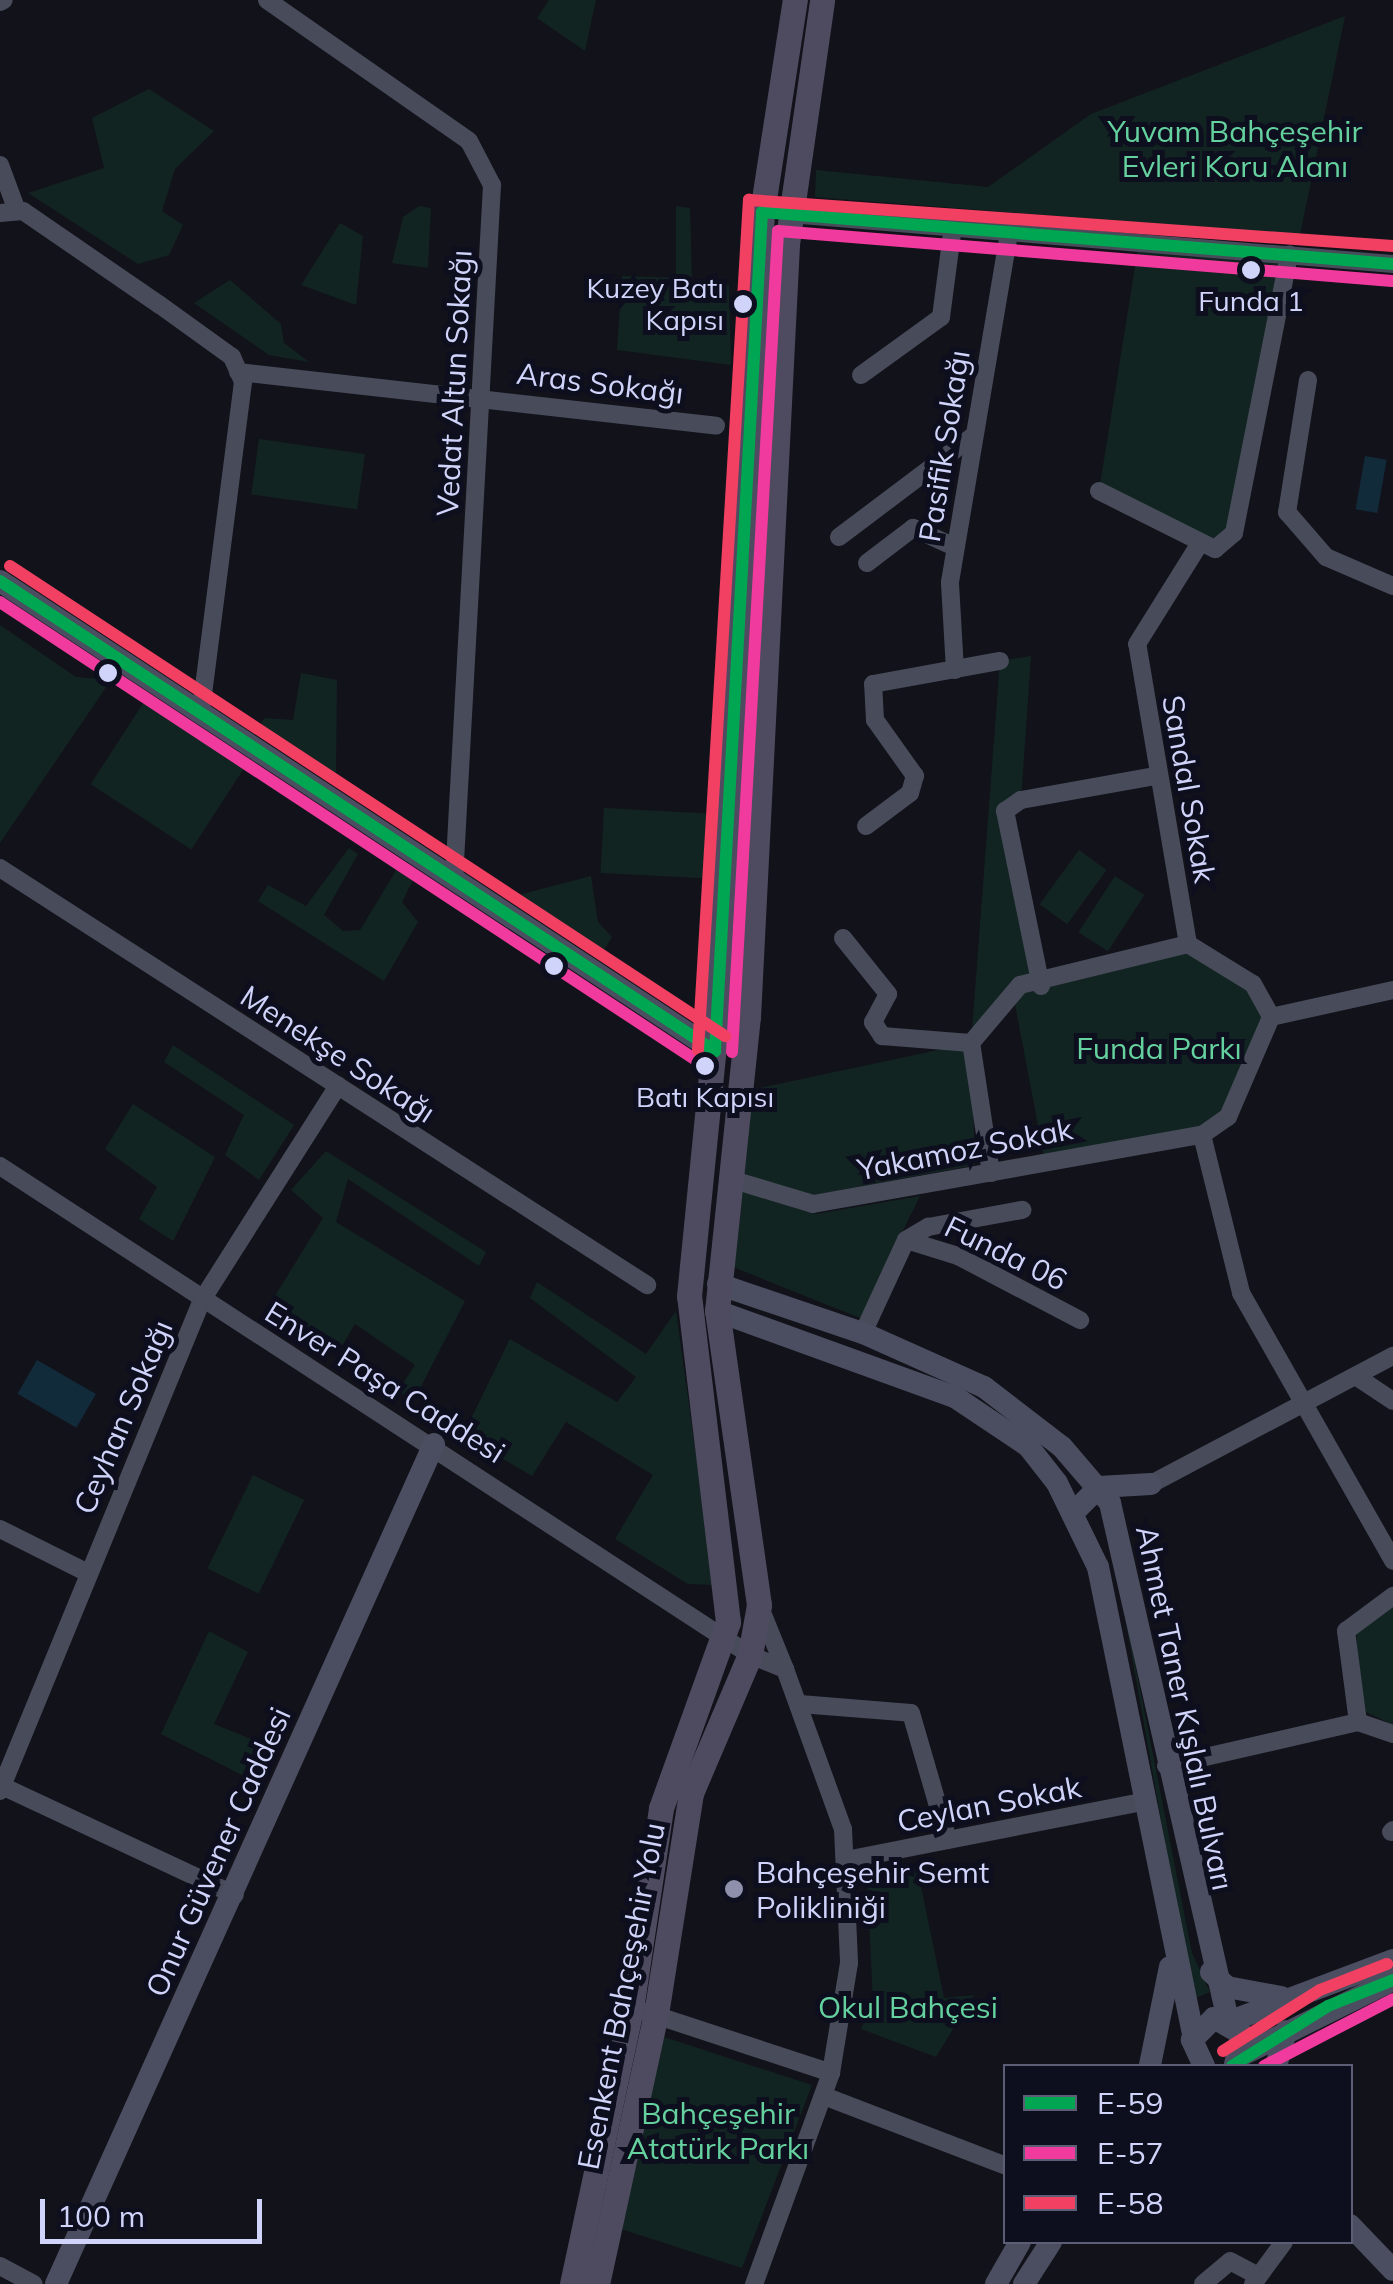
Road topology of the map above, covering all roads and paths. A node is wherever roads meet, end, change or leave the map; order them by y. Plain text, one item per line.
1 (267, 0) edge
2 (795, 0) edge
3 (822, 0) edge
4 (0, 164) edge
5 (8, 210) edge
6 (762, 212) junction
7 (790, 214) junction
8 (953, 226) junction
9 (1009, 232) junction
10 (1289, 254) junction
11 (1393, 264) edge
12 (238, 372) junction
13 (862, 375) dead end
14 (1308, 380) dead end
15 (480, 396) junction
16 (716, 426) dead end
17 (973, 436) junction
18 (1099, 491) dead end
19 (838, 537) dead end
20 (1200, 543) junction
21 (956, 547) junction
22 (867, 563) dead end
23 (0, 582) edge
24 (1393, 586) edge
25 (1000, 662) dead end
26 (955, 670) junction
27 (201, 712) junction
28 (1156, 776) junction
29 (866, 826) dead end
30 (0, 868) edge
31 (454, 880) junction
32 (843, 938) dead end
33 (1188, 944) junction
34 (1041, 986) junction
35 (1393, 990) edge
36 (1270, 1016) junction
37 (746, 1030) junction
38 (971, 1043) junction
39 (715, 1051) junction
40 (739, 1084) junction
41 (338, 1086) junction
42 (1202, 1136) junction
43 (0, 1166) edge
44 (991, 1172) junction
45 (740, 1182) dead end
46 (1022, 1210) dead end
47 (906, 1240) junction
48 (718, 1284) junction
49 (647, 1285) dead end
50 (689, 1296) junction
51 (202, 1300) junction
52 (717, 1311) junction
53 (1080, 1320) dead end
54 (863, 1332) junction
55 (1393, 1356) edge
56 (1357, 1377) junction
57 (1393, 1401) edge
58 (1302, 1407) junction
59 (434, 1444) junction
60 (1151, 1484) junction
61 (1099, 1487) junction
62 (1077, 1516) junction
63 (1115, 1518) junction
64 (0, 1529) edge
65 (1393, 1562) edge
66 (88, 1573) junction
67 (1393, 1596) edge
68 (760, 1605) junction
69 (738, 1647) junction
70 (785, 1669) junction
71 (800, 1704) junction
72 (1358, 1722) junction
73 (1393, 1734) edge
74 (1166, 1766) junction
75 (1, 1788) edge
76 (1142, 1802) junction
77 (948, 1840) junction
78 (846, 1860) junction
79 (235, 1895) junction
80 (1172, 1959) junction
81 (1393, 1960) edge
82 (1211, 1972) junction
83 (1393, 1980) edge
84 (1295, 1997) junction
85 (644, 2012) junction
86 (1229, 2020) junction
87 (1286, 2031) junction
88 (1193, 2038) junction
89 (1240, 2062) edge
90 (1150, 2064) edge
91 (1153, 2064) edge
92 (1203, 2064) edge
93 (1277, 2064) edge
94 (830, 2073) junction
95 (824, 2096) junction
96 (1003, 2165) edge
97 (1353, 2228) edge
98 (1019, 2244) edge
99 (1051, 2244) edge
100 (1282, 2244) edge
101 (0, 2266) edge
102 (1393, 2270) edge
103 (1255, 2280) edge
104 (34, 2284) edge
105 (56, 2284) edge
106 (572, 2284) edge
107 (597, 2284) edge
108 (754, 2284) edge
109 (996, 2284) edge
110 (1024, 2284) edge
111 (1203, 2284) edge

1 - 15 street, Vedat Altun Sokağı
2 - 6 main road, Esenkent Bahçeşehir Yolu
3 - 7 main road, Esenkent Bahçeşehir Yolu
4 - 5 street
5 - 12 street
6 - 7 main road
6 - 39 main road, Esenkent Bahçeşehir Yolu
7 - 8 street
7 - 37 main road, Esenkent Bahçeşehir Yolu
8 - 9 street
8 - 13 street
9 - 10 street
9 - 17 street, Pasifik Sokağı
10 - 11 street
10 - 20 street
12 - 15 street, Aras Sokağı
12 - 27 street
14 - 24 street
15 - 16 street, Aras Sokağı
15 - 31 street, Vedat Altun Sokağı
17 - 19 street
17 - 21 street, Pasifik Sokağı
18 - 20 street
20 - 28 street, Sandal Sokak
21 - 22 street
21 - 26 street, Pasifik Sokağı
23 - 27 main road
25 - 26 street
26 - 29 street
27 - 31 main road
28 - 33 street, Sandal Sokak
28 - 34 street
30 - 41 street, Menekşe Sokağı
31 - 39 main road
32 - 38 street
33 - 34 street
33 - 36 street
34 - 38 street
35 - 36 street
36 - 42 street
37 - 39 main road
37 - 40 main road, Esenkent Bahçeşehir Yolu
38 - 44 street
39 - 40 main road
39 - 50 main road, Esenkent Bahçeşehir Yolu
40 - 48 main road, Esenkent Bahçeşehir Yolu
41 - 49 street, Menekşe Sokağı
41 - 51 street, Ceyhan Sokağı
42 - 44 street, Yakamoz Sokak
42 - 58 street
43 - 51 street, Enver Paşa Caddesi
44 - 45 street, Yakamoz Sokak
46 - 47 street, Funda 06
47 - 53 street, Funda 06
47 - 54 street, Funda 06
48 - 50 main road
48 - 52 main road, Esenkent Bahçeşehir Yolu
48 - 54 main road, Ahmet Taner Kışlalı Bulvarı
50 - 52 main road
50 - 69 main road, Esenkent Bahçeşehir Yolu
51 - 59 street, Enver Paşa Caddesi
51 - 66 street, Ceyhan Sokağı
52 - 62 main road, Ahmet Taner Kışlalı Bulvarı
52 - 68 main road, Esenkent Bahçeşehir Yolu
54 - 61 main road, Ahmet Taner Kışlalı Bulvarı
55 - 56 street
56 - 57 street
56 - 58 street
58 - 60 street
58 - 65 street
59 - 69 street, Enver Paşa Caddesi
59 - 79 main road, Onur Güvener Caddesi
60 - 61 main road
60 - 63 main road
61 - 62 main road
61 - 63 main road, Ahmet Taner Kışlalı Bulvarı
62 - 63 main road
62 - 76 main road, Ahmet Taner Kışlalı Bulvarı
63 - 74 main road, Ahmet Taner Kışlalı Bulvarı
64 - 66 street
66 - 75 street, Ceyhan Sokağı
67 - 72 street
68 - 69 main road, Esenkent Bahçeşehir Yolu
68 - 70 street
69 - 70 street, Enver Paşa Caddesi
69 - 85 main road, Esenkent Bahçeşehir Yolu
70 - 71 street
71 - 77 street
71 - 78 street
72 - 73 street
72 - 74 street
74 - 82 main road, Ahmet Taner Kışlalı Bulvarı
75 - 79 street
76 - 77 street, Ceylan Sokak
76 - 80 main road, Ahmet Taner Kışlalı Bulvarı
77 - 78 street, Ceylan Sokak
78 - 94 street
79 - 105 main road, Onur Güvener Caddesi
80 - 88 main road, Ahmet Taner Kışlalı Bulvarı
80 - 90 main road
81 - 84 main road
82 - 84 main road
82 - 86 main road, Ahmet Taner Kışlalı Bulvarı
83 - 87 main road
84 - 86 main road
85 - 94 street
85 - 106 main road, Esenkent Bahçeşehir Yolu
85 - 107 main road, Esenkent Bahçeşehir Yolu
86 - 88 main road
86 - 89 main road, Ahmet Taner Kışlalı Bulvarı
87 - 89 main road
87 - 93 main road
88 - 91 main road
88 - 92 main road, Ahmet Taner Kışlalı Bulvarı
94 - 95 street
95 - 96 street
95 - 108 street
97 - 102 main road
98 - 109 main road
99 - 110 main road
100 - 103 street
101 - 104 street
103 - 111 street

